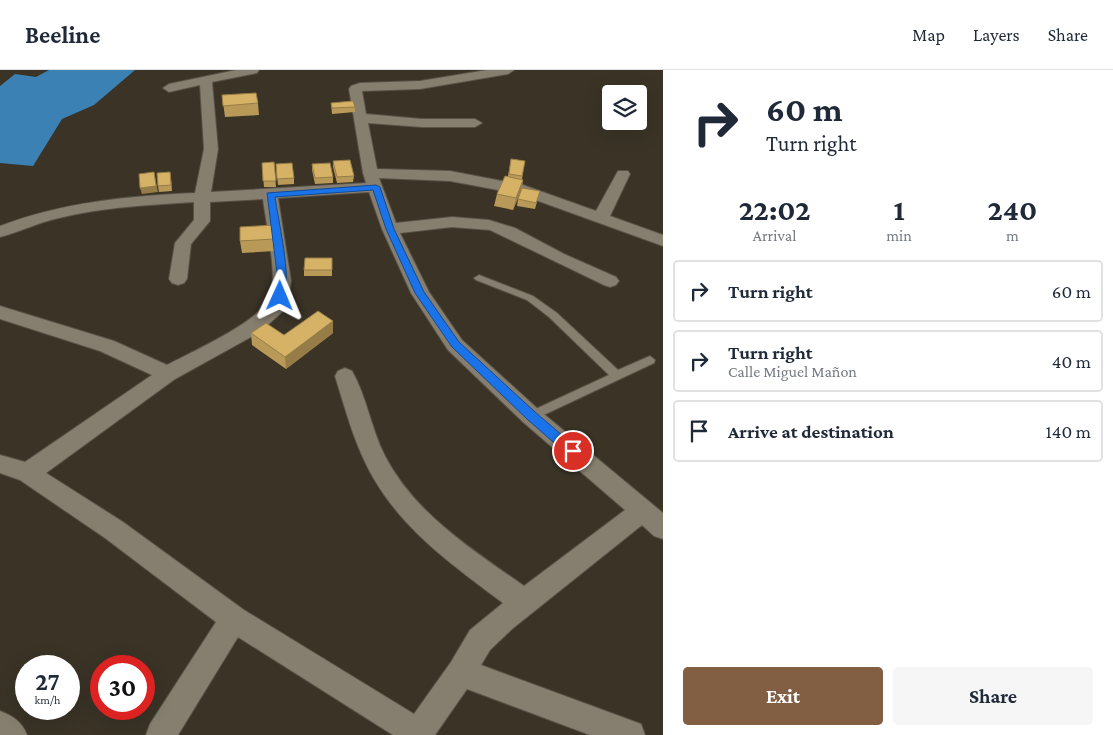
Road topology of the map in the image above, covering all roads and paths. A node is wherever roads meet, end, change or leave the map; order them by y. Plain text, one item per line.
1 (252, 70) edge
2 (508, 70) edge
3 (206, 81) junction
4 (169, 88) dead end
5 (360, 118) junction
6 (475, 123) dead end
7 (623, 174) dead end
8 (373, 180) junction
9 (270, 195) junction
10 (202, 198) junction
11 (601, 218) junction
12 (390, 229) junction
13 (0, 232) edge
14 (663, 241) edge
15 (479, 278) dead end
16 (178, 279) dead end
17 (610, 281) dead end
18 (0, 312) edge
19 (650, 360) dead end
20 (168, 374) junction
21 (345, 376) dead end
22 (617, 376) junction
23 (531, 416) junction
24 (0, 464) edge
25 (28, 474) junction
26 (642, 511) junction
27 (663, 528) edge
28 (525, 603) junction
29 (234, 619) junction
30 (461, 672) junction
31 (0, 726) edge
32 (417, 734) edge
33 (12, 735) edge
34 (160, 735) edge
35 (630, 735) edge

1 - 3 street
2 - 5 street
3 - 4 street
3 - 10 street
5 - 6 street
5 - 8 street
7 - 11 street
8 - 9 street
8 - 11 street
8 - 12 street
9 - 10 street
9 - 20 street
10 - 13 street
10 - 16 street
11 - 14 street
12 - 17 street
12 - 23 street
15 - 22 lane
18 - 20 street
19 - 22 lane
20 - 25 street
21 - 28 street
22 - 23 lane
23 - 26 street
24 - 25 street
25 - 29 street
26 - 27 street
26 - 28 street
28 - 30 street
29 - 32 street
29 - 34 street
30 - 32 street
30 - 35 street
31 - 33 street

